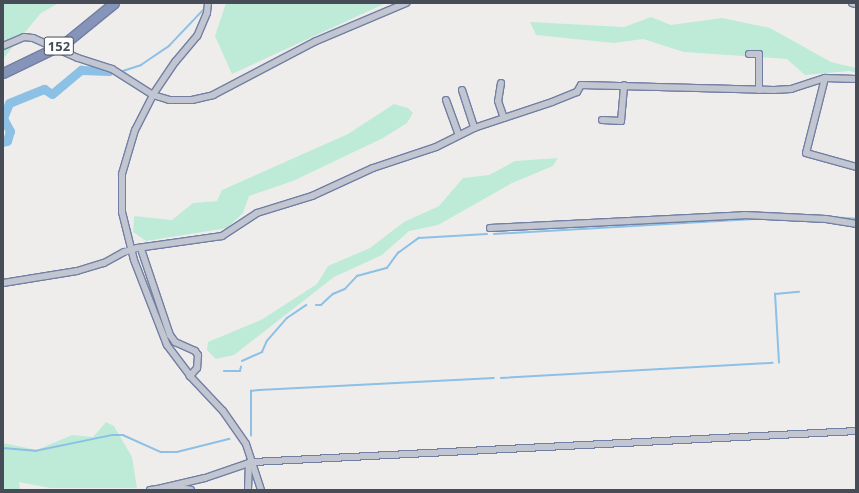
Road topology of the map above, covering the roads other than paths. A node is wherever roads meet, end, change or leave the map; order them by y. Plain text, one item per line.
1 (208, 3) edge
2 (406, 3) edge
3 (852, 3) edge
4 (110, 4) edge
5 (856, 4) edge
6 (3, 46) edge
7 (55, 48) junction
8 (749, 54) dead end
9 (3, 73) edge
10 (825, 78) junction
11 (856, 79) edge
12 (500, 83) dead end
13 (624, 85) junction
14 (462, 90) dead end
15 (759, 90) junction
16 (153, 95) junction
17 (446, 100) dead end
18 (504, 118) junction
19 (602, 120) dead end
20 (474, 128) junction
21 (459, 135) junction
22 (856, 167) edge
23 (856, 224) edge
24 (490, 228) dead end
25 (139, 249) junction
26 (3, 283) edge
27 (190, 376) junction
28 (856, 431) edge
29 (251, 462) junction
30 (162, 489) edge
31 (150, 490) edge
32 (191, 490) edge
33 (248, 490) edge
34 (261, 490) edge

1 - 16 street
2 - 16 street
3 - 5 street
4 - 7 highway, 152
6 - 7 street
7 - 9 highway, 152
7 - 16 street
8 - 15 street
10 - 11 street
10 - 15 street
10 - 22 street
12 - 18 street
13 - 15 street
13 - 18 street
13 - 19 street
14 - 20 street
16 - 27 street
17 - 21 street
18 - 20 street
20 - 21 street
21 - 25 street
23 - 24 street
25 - 26 street, bridge
25 - 27 street
27 - 29 street
28 - 29 street
29 - 30 street
29 - 33 street
29 - 34 street
30 - 31 street
30 - 32 street

